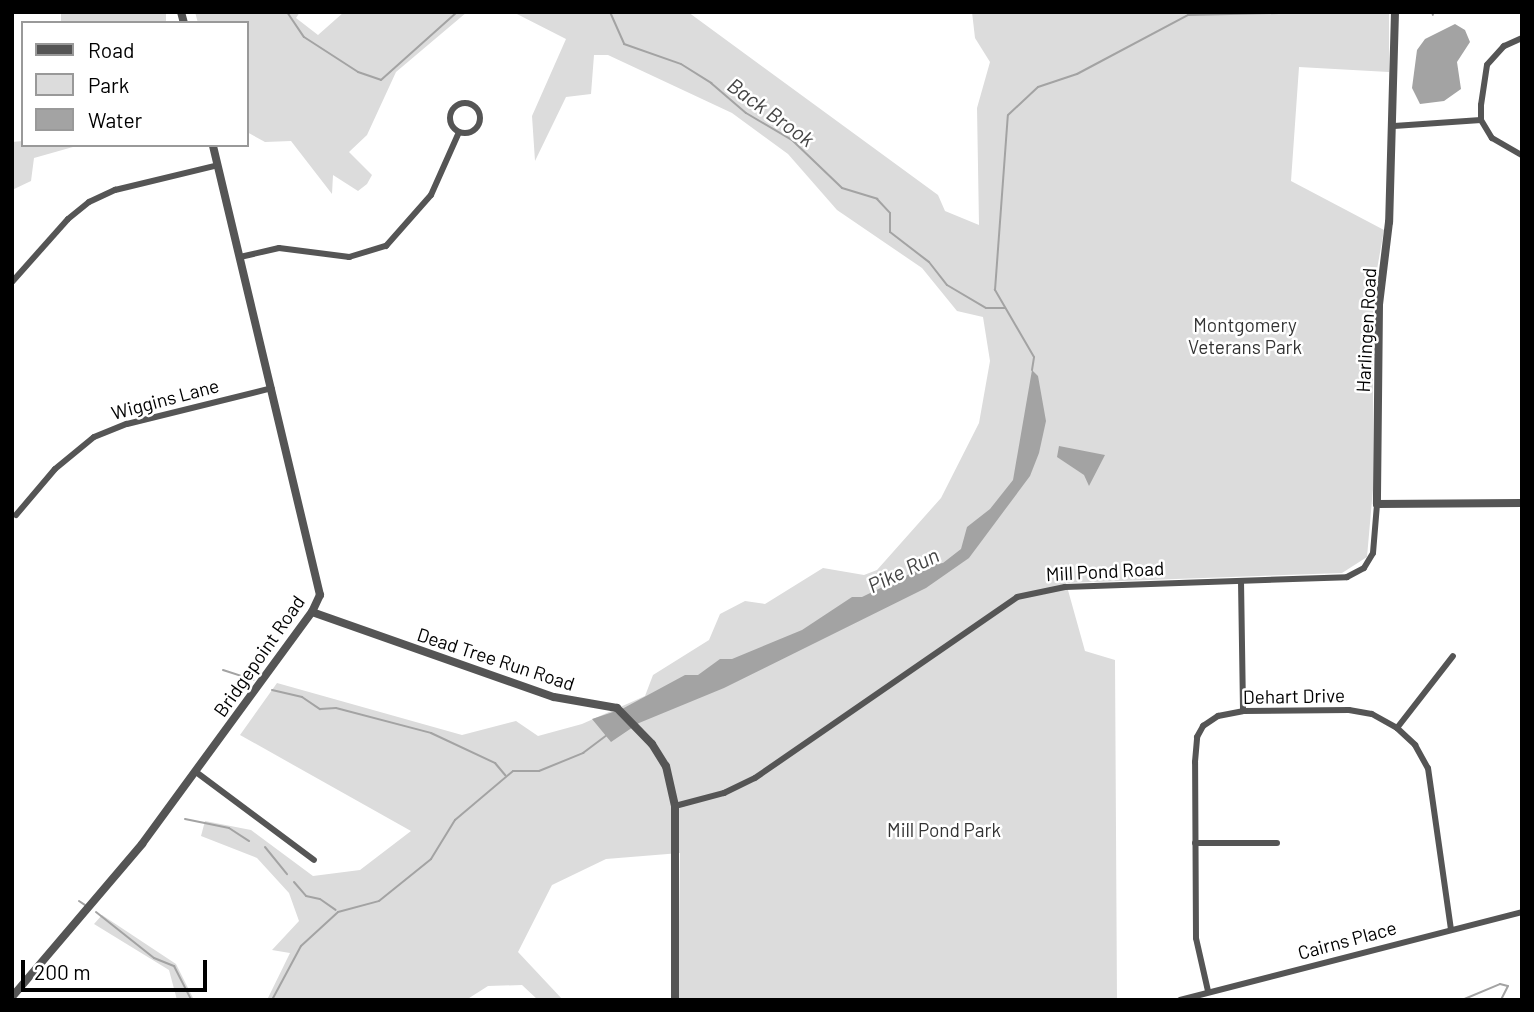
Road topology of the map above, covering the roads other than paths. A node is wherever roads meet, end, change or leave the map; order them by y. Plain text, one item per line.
1 (1395, 12) edge
2 (1522, 38) edge
3 (1481, 120) junction
4 (1394, 126) junction
5 (459, 132) junction
6 (214, 147) edge
7 (1522, 155) edge
8 (218, 165) junction
9 (240, 257) junction
10 (12, 282) edge
11 (272, 388) junction
12 (1522, 503) edge
13 (1377, 504) junction
14 (16, 515) dead end
15 (1241, 581) junction
16 (312, 612) junction
17 (1453, 656) dead end
18 (1243, 711) junction
19 (1397, 727) junction
20 (196, 772) junction
21 (675, 806) junction
22 (1195, 844) junction
23 (1277, 844) dead end
24 (313, 860) dead end
25 (1522, 912) edge
26 (1451, 929) junction
27 (1208, 991) junction
28 (12, 997) edge
29 (675, 1000) edge
30 (1180, 1000) edge

1 - 4 street, Harlingen Road
2 - 3 street
3 - 4 street
3 - 7 street
4 - 13 street, Harlingen Road
5 - 5 street
5 - 9 street
6 - 8 street, Bridgepoint Road
8 - 9 street, Bridgepoint Road
8 - 10 street
9 - 11 street, Bridgepoint Road
11 - 14 street, Wiggins Lane
11 - 16 street, Bridgepoint Road
12 - 13 street
13 - 15 street, Mill Pond Road
15 - 18 street
15 - 21 street, Mill Pond Road
16 - 20 street, Bridgepoint Road
16 - 21 street, Dead Tree Run Road
17 - 19 street
18 - 19 street, Dehart Drive
18 - 22 street, Dehart Drive
19 - 26 street, Dehart Drive
20 - 24 street
20 - 28 street, Bridgepoint Road
21 - 29 street, Dead Tree Run Road
22 - 23 street
22 - 27 street, Dehart Drive
25 - 26 street, Cairns Place
26 - 27 street, Cairns Place
27 - 30 street, Cairns Place

